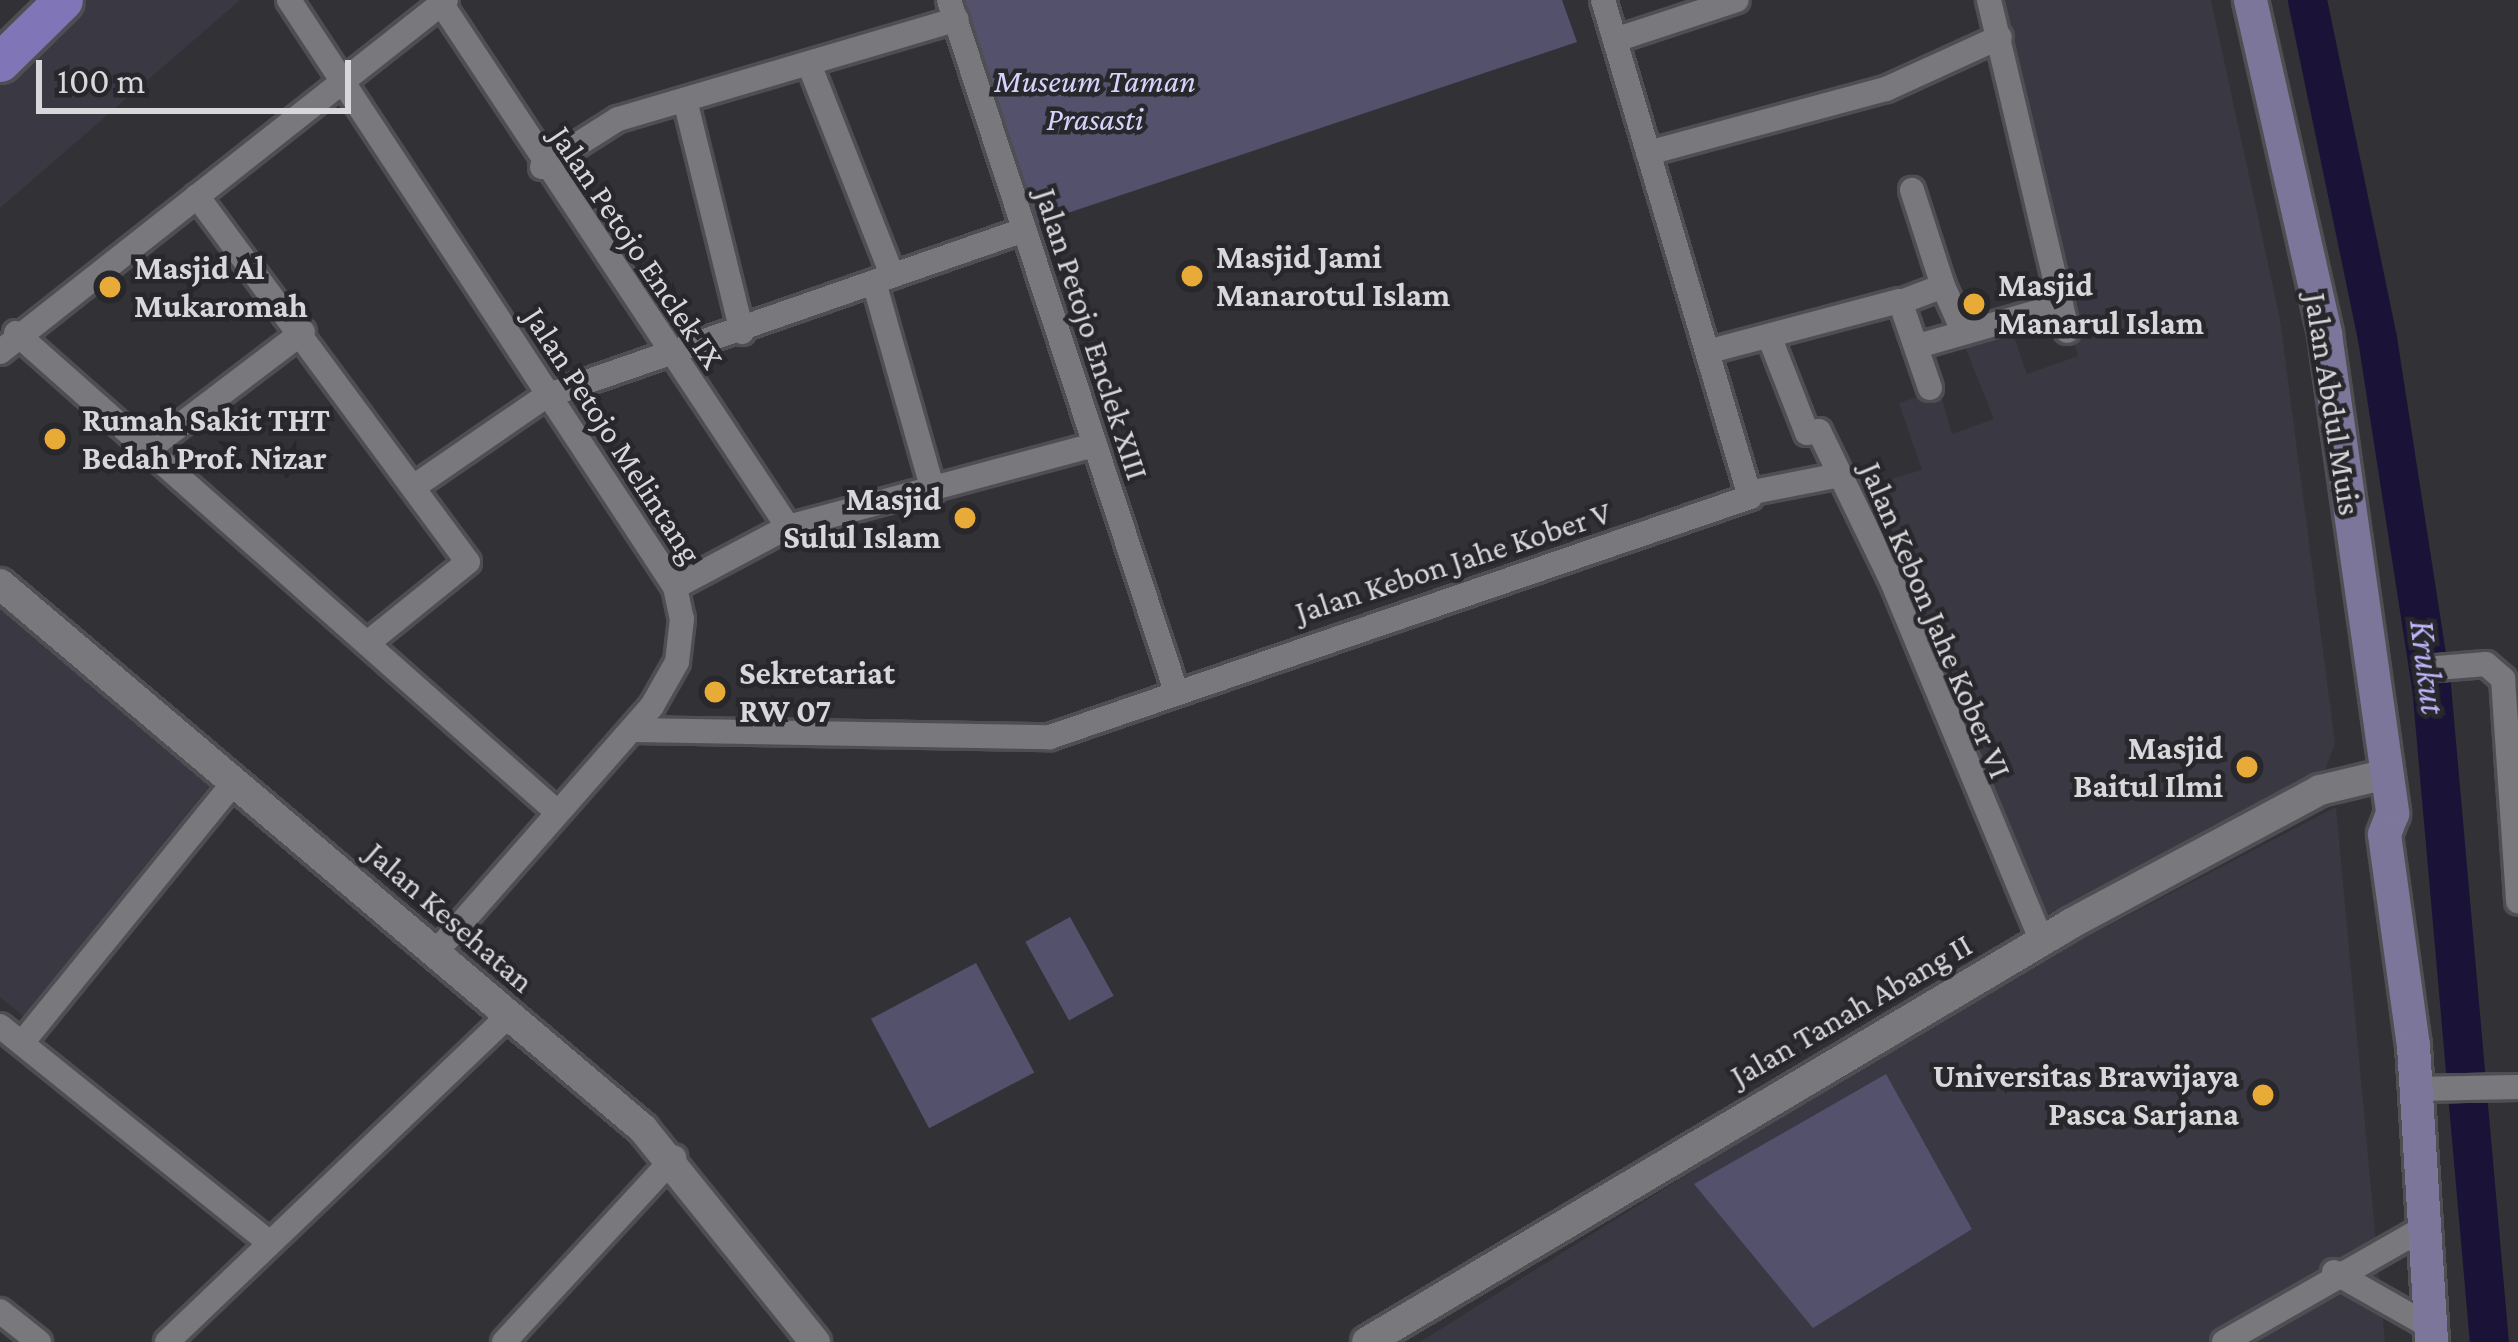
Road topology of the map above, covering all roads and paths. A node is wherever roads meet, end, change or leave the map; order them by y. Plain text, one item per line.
1 (63, 0) edge
2 (289, 0) edge
3 (1589, 0) edge
4 (1603, 0) edge
5 (1737, 0) edge
6 (1989, 0) edge
7 (2251, 0) edge
8 (442, 1) edge
9 (953, 9) edge
10 (2000, 38) junction
11 (1615, 50) junction
12 (3, 54) edge
13 (809, 64) junction
14 (344, 76) junction
15 (685, 100) junction
16 (1648, 153) junction
17 (542, 167) junction
18 (1912, 190) dead end
19 (197, 196) junction
20 (1021, 231) junction
21 (883, 279) junction
22 (1943, 286) junction
23 (1901, 302) junction
24 (2062, 305) junction
25 (303, 332) junction
26 (742, 332) junction
27 (2067, 332) dead end
28 (1964, 333) junction
29 (1769, 336) junction
30 (8, 343) edge
31 (1918, 346) junction
32 (1714, 350) junction
33 (668, 354) junction
34 (1930, 388) dead end
35 (546, 396) junction
36 (1094, 445) junction
37 (150, 448) junction
38 (1840, 475) junction
39 (415, 486) junction
40 (933, 491) junction
41 (1751, 494) junction
42 (788, 527) junction
43 (0, 584) edge
44 (675, 587) junction
45 (370, 641) junction
46 (2438, 668) dead end
47 (1175, 688) junction
48 (633, 730) junction
49 (2387, 774) junction
50 (234, 782) junction
51 (557, 812) junction
52 (2518, 901) edge
53 (2042, 941) junction
54 (437, 951) junction
55 (509, 1015) junction
56 (0, 1027) edge
57 (22, 1043) junction
58 (2508, 1087) edge
59 (2426, 1089) junction
60 (674, 1158) junction
61 (2424, 1228) junction
62 (265, 1239) junction
63 (2334, 1272) junction
64 (0, 1310) edge
65 (2431, 1334) edge
66 (39, 1342) edge
67 (167, 1342) edge
68 (504, 1342) edge
69 (815, 1342) edge
70 (1366, 1342) edge
71 (2224, 1342) edge

1 - 12 main road
2 - 14 street, Jalan Petojo Melintang
3 - 11 street
4 - 11 street
5 - 11 street
6 - 10 street
7 - 49 main road, Jalan Abdul Muis
8 - 14 street
8 - 17 street, Jalan Petojo Enclek IX
9 - 13 street
9 - 20 street, Jalan Petojo Enclek XIII
10 - 16 street
10 - 24 street
11 - 16 street
13 - 15 street
13 - 21 street
14 - 19 street
14 - 35 street, Jalan Petojo Melintang
15 - 17 street
15 - 26 street
16 - 32 street
17 - 33 street, Jalan Petojo Enclek IX
18 - 22 street
19 - 25 street
19 - 30 street
20 - 21 street
20 - 36 street, Jalan Petojo Enclek XIII
21 - 26 street
21 - 40 street
22 - 23 street
22 - 28 street
23 - 29 street
23 - 31 street
24 - 27 street
24 - 28 street
25 - 37 street
25 - 39 street
26 - 33 street
28 - 31 street
29 - 32 street
29 - 38 street, Jalan Kebon Jahe Kober VI
30 - 37 street
31 - 34 street
32 - 41 street
33 - 35 street
33 - 42 street, Jalan Petojo Enclek IX
35 - 39 street
35 - 44 street, Jalan Petojo Melintang
36 - 40 street
36 - 47 street, Jalan Petojo Enclek XIII
37 - 45 street
38 - 41 street, Jalan Kebon Jahe Kober V
38 - 53 street, Jalan Kebon Jahe Kober VI
39 - 45 street
40 - 42 street
41 - 47 street, Jalan Kebon Jahe Kober V
42 - 44 street
43 - 50 street, Jalan Kesehatan
44 - 48 street, Jalan Petojo Melintang
45 - 51 street
46 - 52 street
47 - 48 street, Jalan Kebon Jahe Kober V
48 - 51 street, Jalan Petojo Melintang
49 - 53 street, Jalan Tanah Abang II
49 - 59 main road, Jalan Abdul Muis
50 - 54 street, Jalan Kesehatan
50 - 57 street
51 - 54 street, Jalan Petojo Melintang
53 - 70 street, Jalan Tanah Abang II
54 - 55 street, Jalan Kesehatan
55 - 60 street, Jalan Kesehatan
55 - 62 street
56 - 57 street
57 - 62 street
58 - 59 street
59 - 61 main road, Jalan Abdul Muis
60 - 68 street
60 - 69 street, Jalan Kesehatan
61 - 63 street
61 - 65 main road, Jalan Abdul Muis
62 - 67 street
63 - 65 street
63 - 71 street
64 - 66 street

